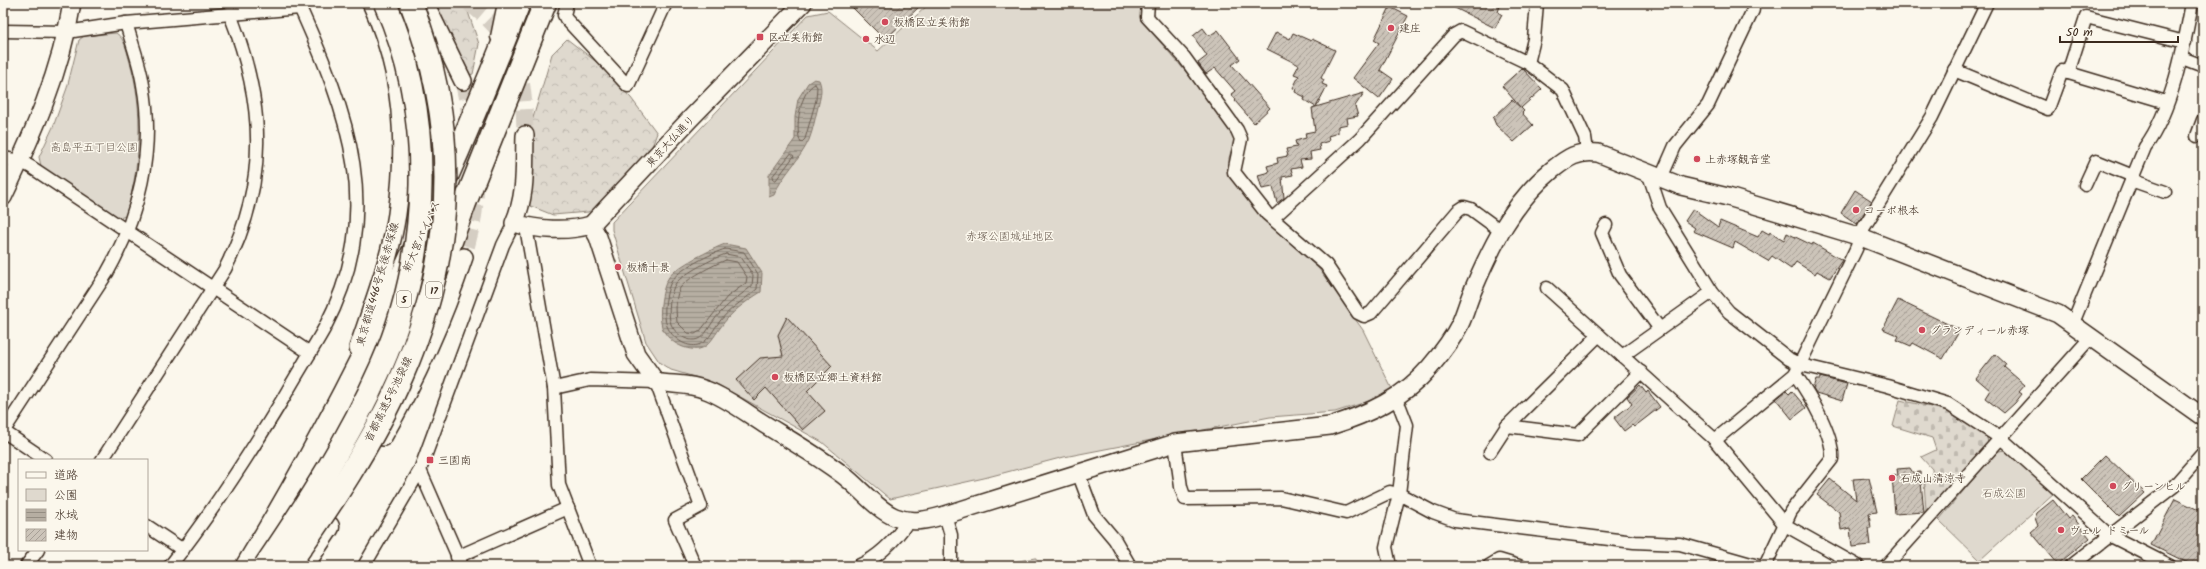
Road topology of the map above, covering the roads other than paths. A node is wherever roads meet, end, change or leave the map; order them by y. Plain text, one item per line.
1 (72, 3) edge
2 (372, 3) edge
3 (385, 3) edge
4 (411, 3) edge
5 (425, 3) edge
6 (504, 3) edge
7 (519, 3) edge
8 (545, 3) edge
9 (567, 3) edge
10 (666, 3) edge
11 (803, 3) edge
12 (1148, 3) edge
13 (1537, 3) edge
14 (1987, 3) edge
15 (299, 5) edge
16 (2196, 6) edge
17 (1753, 10) dead end
18 (230, 14) junction
19 (126, 24) junction
20 (3, 31) edge
21 (67, 32) junction
22 (2185, 42) junction
23 (2182, 58) junction
24 (1528, 63) junction
25 (2203, 66) edge
26 (1954, 70) junction
27 (2068, 73) junction
28 (490, 78) junction
29 (463, 81) tunnel mouth
30 (2166, 102) junction
31 (2203, 120) edge
32 (525, 135) tunnel mouth
33 (2197, 136) dead end
34 (1587, 152) junction
35 (3, 158) edge
36 (20, 161) junction
37 (1655, 175) junction
38 (2132, 178) junction
39 (2085, 185) dead end
40 (2165, 192) dead end
41 (3, 197) edge
42 (1274, 218) junction
43 (1606, 224) dead end
44 (520, 225) junction
45 (591, 225) junction
46 (128, 230) junction
47 (1501, 231) junction
48 (1861, 237) junction
49 (464, 257) tunnel mouth
50 (1547, 288) dead end
51 (213, 289) junction
52 (1712, 292) junction
53 (2073, 323) junction
54 (1660, 329) junction
55 (1599, 335) junction
56 (2092, 336) junction
57 (310, 352) junction
58 (1622, 356) junction
59 (1798, 370) junction
60 (1641, 372) junction
61 (656, 382) junction
62 (554, 388) junction
63 (1394, 398) junction
64 (2203, 417) edge
65 (330, 421) junction
66 (1507, 426) junction
67 (3, 431) edge
68 (2002, 439) junction
69 (1715, 440) junction
70 (1175, 443) junction
71 (377, 448) junction
72 (1490, 452) dead end
73 (2203, 453) edge
74 (45, 459) edge
75 (103, 459) edge
76 (420, 470) junction
77 (1079, 475) junction
78 (1399, 494) junction
79 (568, 508) junction
80 (945, 515) junction
81 (909, 520) junction
82 (1785, 525) junction
83 (148, 527) edge
84 (2109, 535) junction
85 (183, 550) junction
86 (37, 551) edge
87 (460, 561) edge
88 (26, 566) edge
89 (170, 566) edge
90 (247, 566) edge
91 (265, 566) edge
92 (288, 566) edge
93 (302, 566) edge
94 (364, 566) edge
95 (590, 566) edge
96 (695, 566) edge
97 (858, 566) edge
98 (951, 566) edge
99 (1130, 566) edge
100 (1390, 566) edge
101 (1489, 566) edge
102 (1519, 566) edge
103 (1758, 566) edge
104 (1765, 566) edge
105 (1858, 566) edge
106 (1886, 566) edge
107 (2070, 566) edge
108 (2170, 566) edge

1 - 21 street
2 - 65 street, 東京都道446号長後赤塚線
3 - 91 highway, 首都高速5号池袋線 / 5, bridge
4 - 92 highway, 首都高速5号池袋線 / 5, bridge
5 - 29 street
6 - 28 street
7 - 28 highway, 新大宮バイパス
8 - 71 highway, 17
9 - 10 street
11 - 45 street, 東京大仏通り
12 - 42 street
13 - 24 street
14 - 26 street
15 - 18 street
15 - 57 street
16 - 22 street
17 - 37 street
18 - 19 street
18 - 51 street
19 - 21 street
19 - 46 street
20 - 21 street
21 - 36 street
22 - 23 street
22 - 27 street
23 - 25 street
23 - 30 street
24 - 34 street
24 - 42 street
26 - 27 street
26 - 48 street
27 - 30 street
28 - 65 highway, 新大宮バイパス
30 - 38 street
31 - 33 street
32 - 44 street
34 - 37 street
34 - 47 street
35 - 36 street
36 - 41 street
36 - 46 street
37 - 48 street
37 - 52 street
38 - 39 street
38 - 40 street
38 - 53 street
42 - 47 street
43 - 54 street
44 - 45 street
44 - 62 street
44 - 76 street
45 - 61 street
46 - 51 street
46 - 67 street
47 - 63 street
48 - 53 street
48 - 59 street
49 - 71 street
50 - 55 street
51 - 57 street
51 - 75 street
52 - 54 street
52 - 59 street
53 - 56 street
54 - 58 street
55 - 58 street
55 - 66 street
56 - 64 street
56 - 68 street
57 - 85 street
58 - 60 street
59 - 68 street
59 - 69 street
59 - 82 street
60 - 66 street
60 - 69 street
61 - 62 street
61 - 81 street
61 - 96 street
62 - 79 street
63 - 70 street
63 - 78 street
65 - 90 highway, 新大宮バイパス
66 - 72 street
67 - 74 street
68 - 84 street
68 - 106 street
69 - 82 street
70 - 77 street
70 - 78 street
71 - 93 highway, 17
73 - 84 street
76 - 87 street
76 - 94 street
77 - 80 street
77 - 99 street
78 - 100 street
78 - 103 street
79 - 87 street
79 - 95 street
80 - 81 street
80 - 98 street
81 - 97 street
82 - 104 street
82 - 105 street
83 - 85 street
84 - 107 street
84 - 108 street
85 - 89 street
86 - 88 street
101 - 102 street

